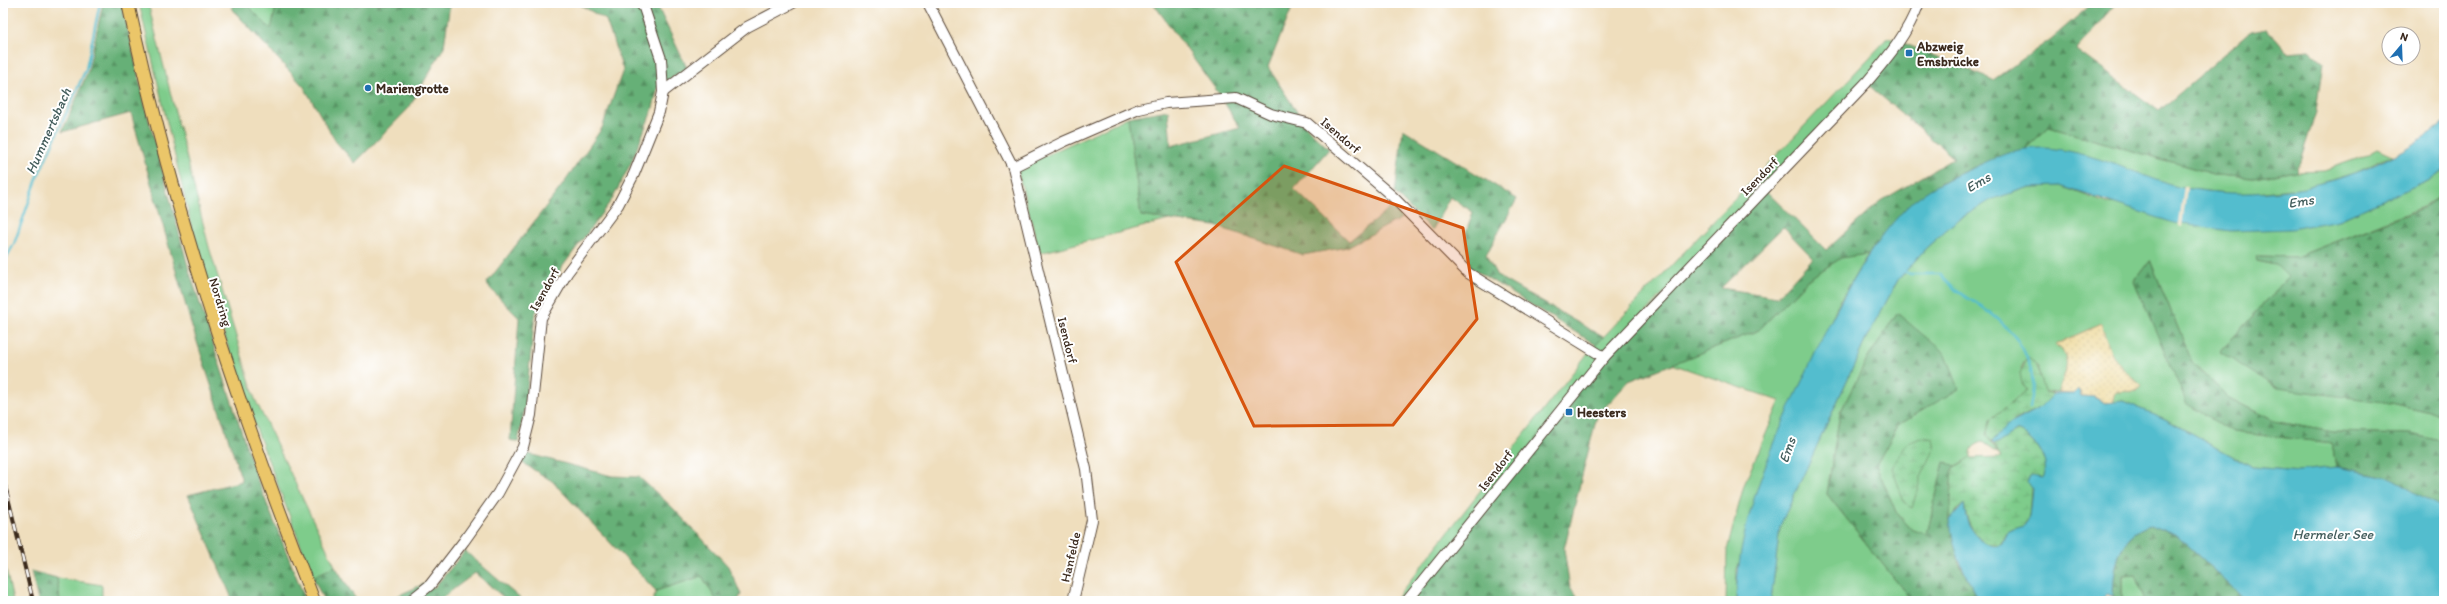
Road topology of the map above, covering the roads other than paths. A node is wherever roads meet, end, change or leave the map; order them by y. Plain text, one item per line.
1 (128, 3) edge
2 (640, 3) edge
3 (794, 3) edge
4 (928, 3) edge
5 (1919, 3) edge
6 (663, 92) junction
7 (1013, 167) junction
8 (1604, 357) junction
9 (1092, 520) joint
10 (314, 601) edge
11 (410, 601) edge
12 (1073, 601) edge
13 (1407, 601) edge

1 - 10 main road, Nordring
2 - 6 street, Isendorf
3 - 6 street
4 - 7 street, Isendorf
5 - 8 street, Isendorf
6 - 11 street, Isendorf
7 - 8 street, Isendorf
7 - 9 street, Isendorf
8 - 13 street, Isendorf
9 - 12 street, Hanfelde

